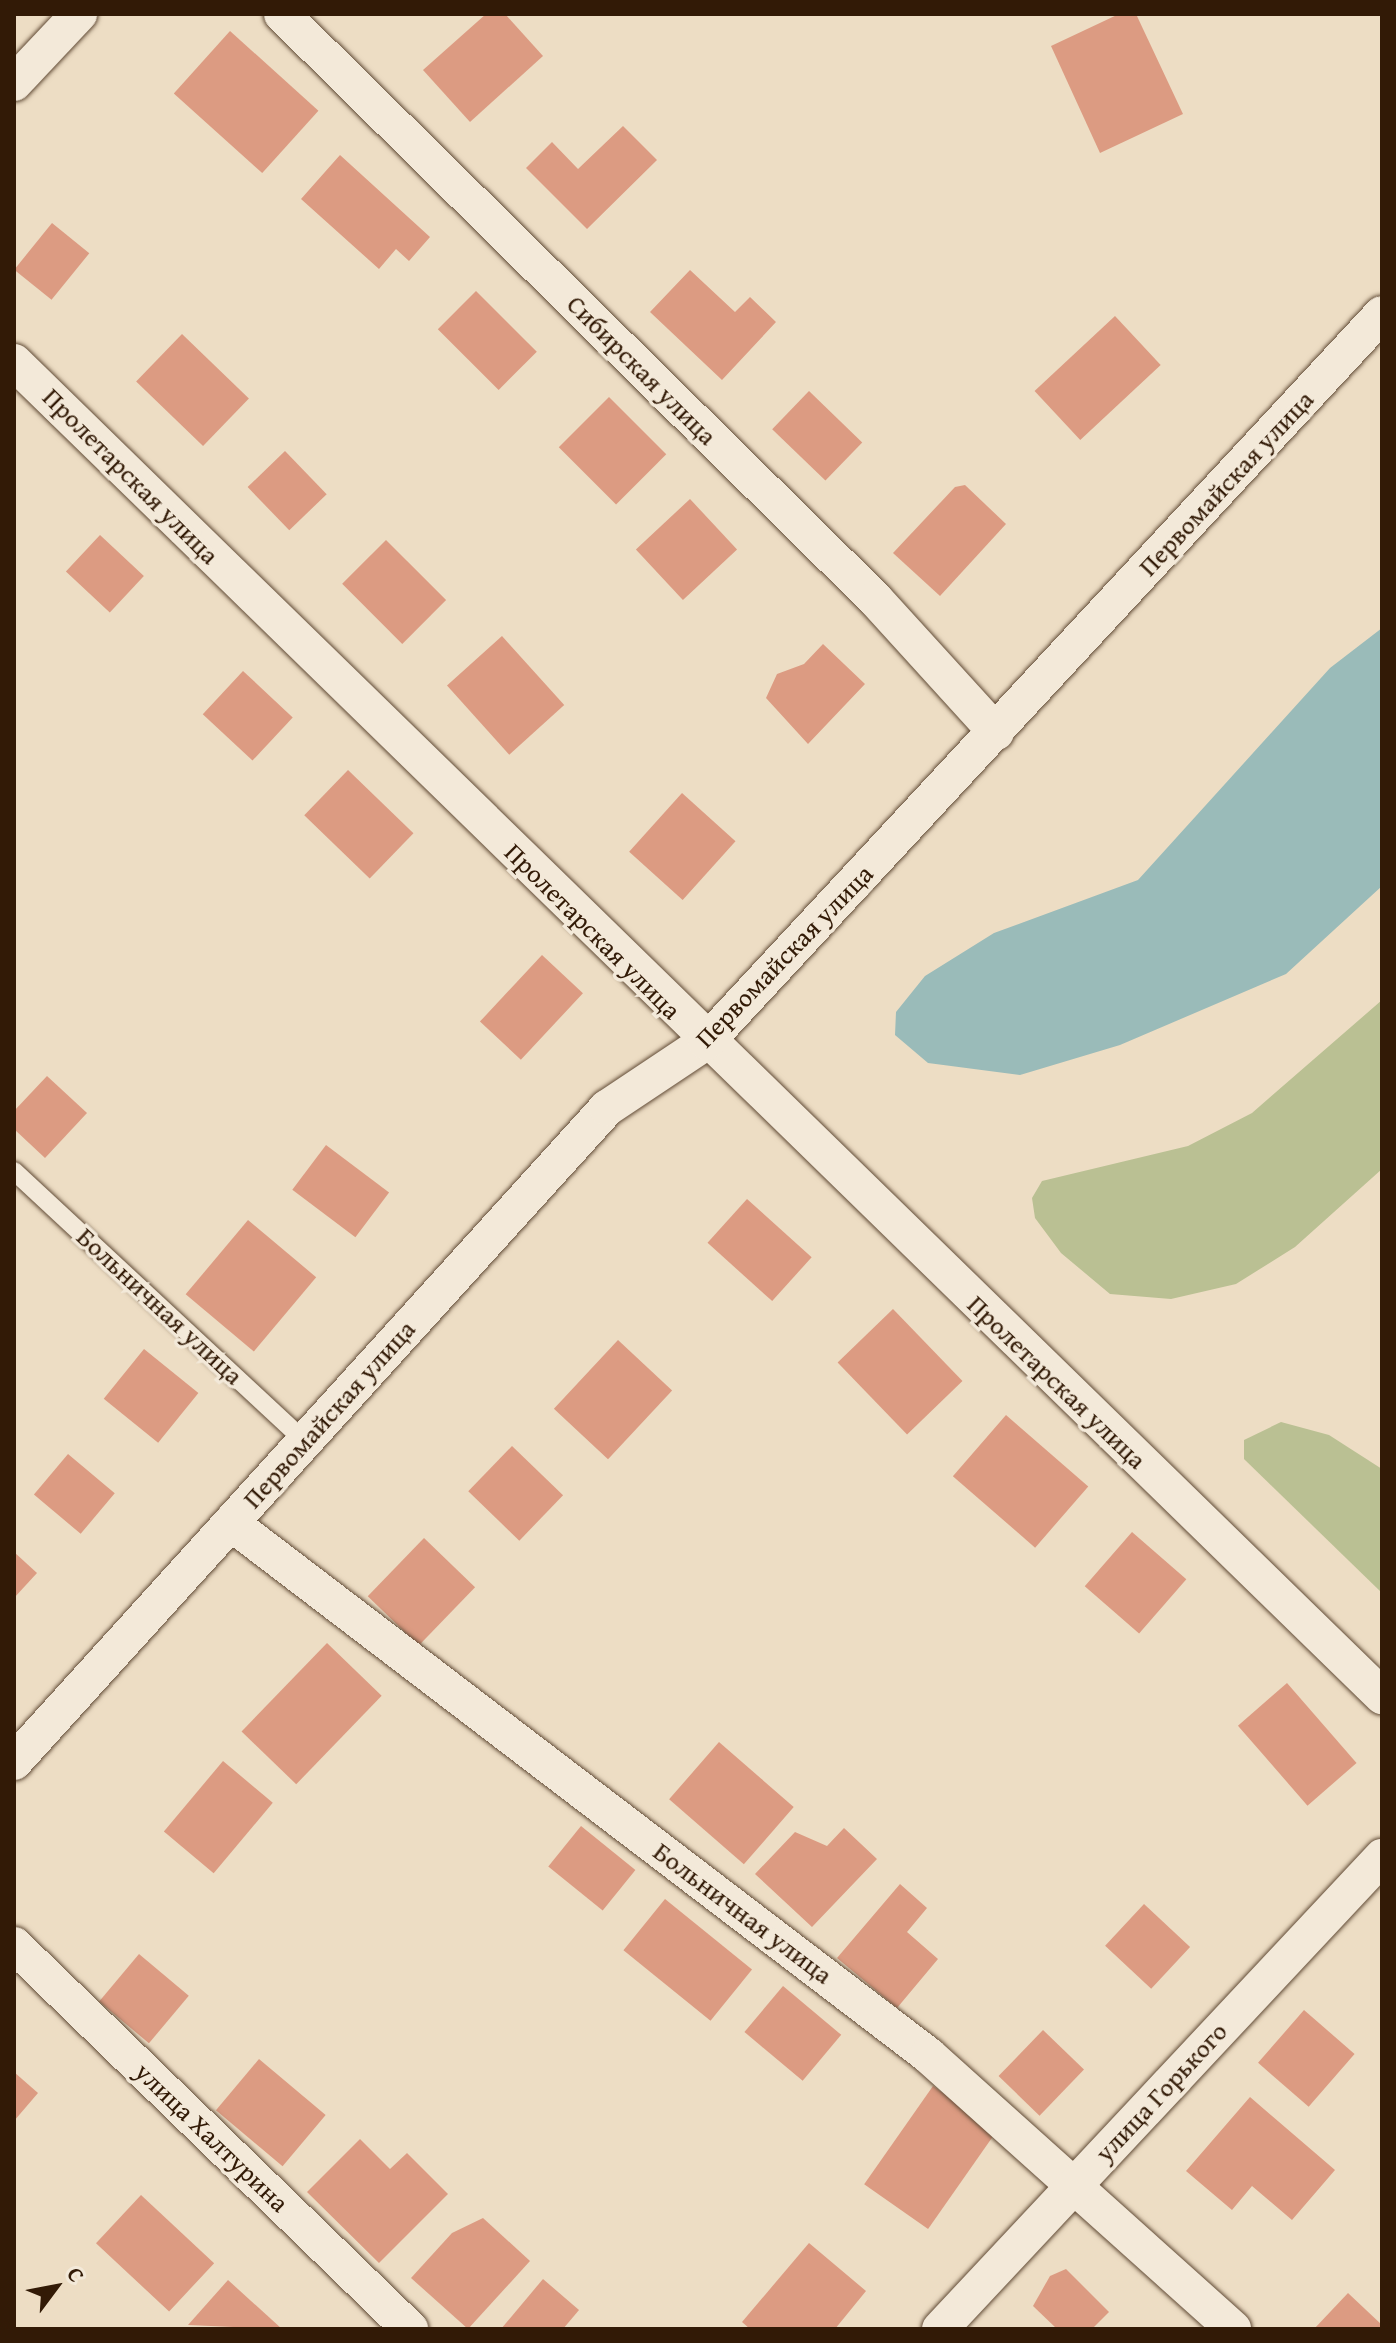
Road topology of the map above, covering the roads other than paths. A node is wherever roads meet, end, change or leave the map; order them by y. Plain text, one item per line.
1 (79, 14) edge
2 (282, 14) edge
3 (14, 83) edge
4 (1382, 314) edge
5 (14, 362) edge
6 (996, 732) junction
7 (706, 1042) junction
8 (14, 1171) edge
9 (305, 1441) junction
10 (231, 1523) junction
11 (1382, 1696) edge
12 (14, 1762) edge
13 (1382, 1857) edge
14 (14, 1945) edge
15 (1076, 2182) junction
16 (410, 2329) edge
17 (940, 2329) edge
18 (1233, 2329) edge

1 - 3 street
2 - 6 street, Сибирская улица
4 - 6 street, Первомайская улица
5 - 7 street, Пролетарская улица
6 - 7 street, Первомайская улица
7 - 9 street, Первомайская улица
7 - 11 street, Пролетарская улица
8 - 9 lane, Больничная улица
9 - 10 street, Первомайская улица
10 - 12 street, Первомайская улица
10 - 15 street, Больничная улица
13 - 15 street, улица Горького
14 - 16 street, улица Халтурина
15 - 17 street, улица Горького
15 - 18 street, Больничная улица

